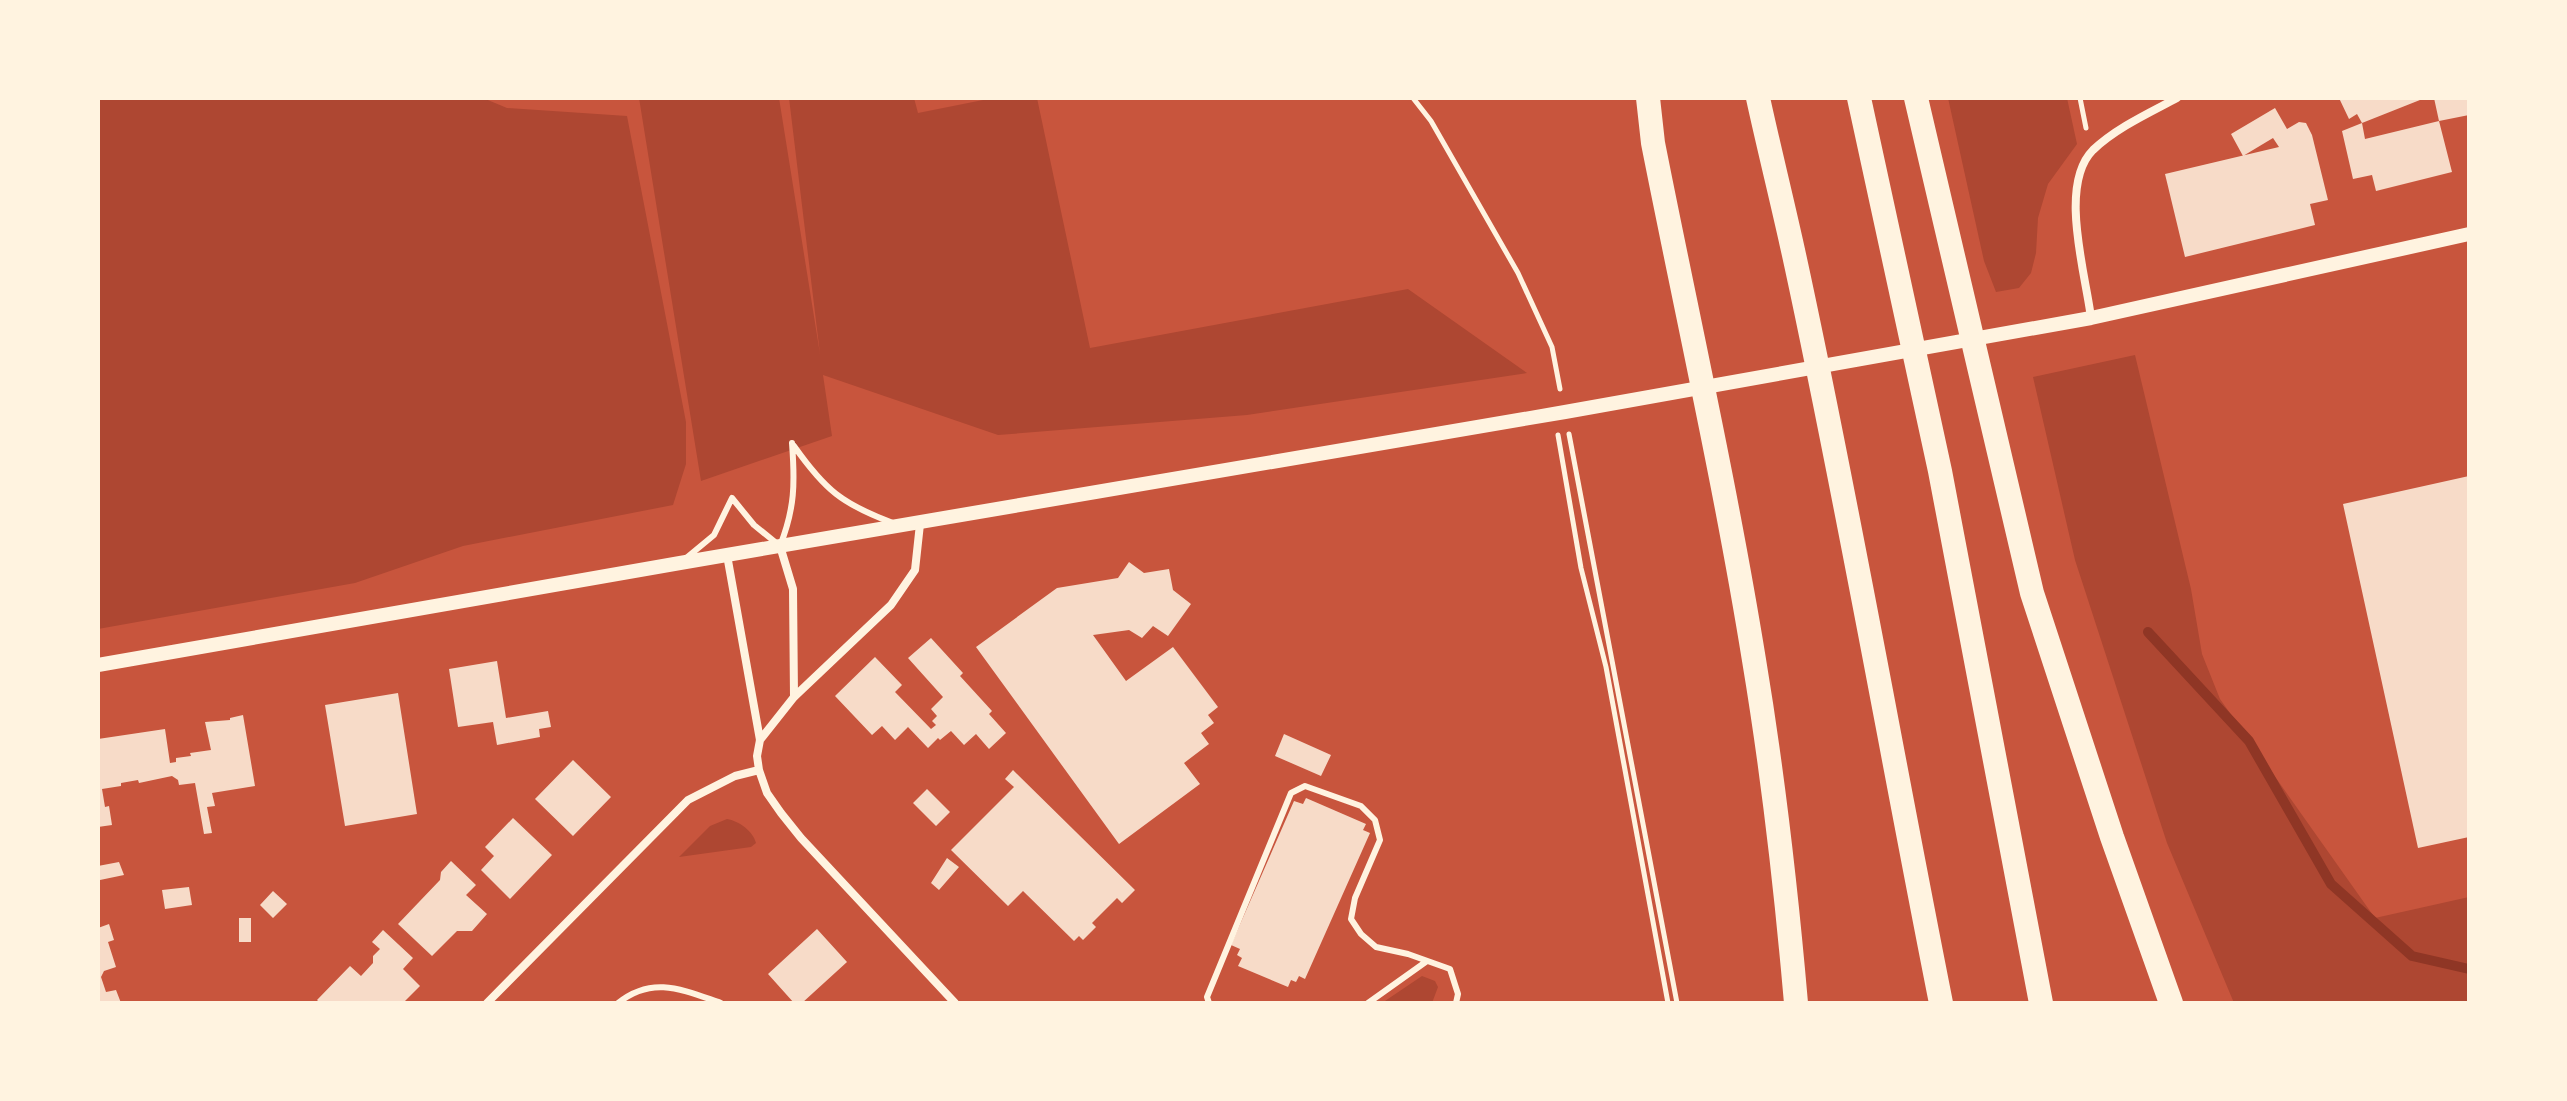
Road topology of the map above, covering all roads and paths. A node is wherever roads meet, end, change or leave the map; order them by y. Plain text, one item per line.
1 (1413, 98) edge
2 (1648, 98) edge
3 (1758, 98) edge
4 (1859, 98) edge
5 (1916, 98) edge
6 (2080, 98) edge
7 (2177, 98) edge
8 (2091, 152) junction
9 (2469, 234) edge
10 (2091, 318) junction
11 (1560, 413) junction
12 (920, 524) junction
13 (902, 527) junction
14 (780, 546) junction
15 (727, 555) junction
16 (680, 563) junction
17 (98, 665) edge
18 (794, 697) junction
19 (760, 740) junction
20 (759, 770) junction
21 (1427, 961) junction
22 (487, 1003) edge
23 (618, 1003) edge
24 (721, 1003) edge
25 (955, 1003) edge
26 (1209, 1003) edge
27 (1368, 1003) edge
28 (1456, 1003) edge
29 (1668, 1003) edge
30 (1677, 1003) edge
31 (1796, 1003) edge
32 (1941, 1003) edge
33 (2041, 1003) edge
34 (2171, 1003) edge

1 - 11 path
2 - 31 highway
3 - 32 highway
4 - 33 highway
5 - 34 highway
6 - 8 path
7 - 8 street
8 - 10 street
9 - 10 street
10 - 11 street
11 - 12 street
11 - 29 path
11 - 30 path
12 - 13 street
12 - 18 street
13 - 14 street
13 - 14 lane
14 - 15 street
14 - 16 lane
14 - 18 street
15 - 16 street
15 - 19 street
16 - 17 street
18 - 19 street
19 - 20 street
20 - 22 street
20 - 25 street
21 - 26 lane
21 - 27 lane
21 - 28 lane
23 - 24 lane

